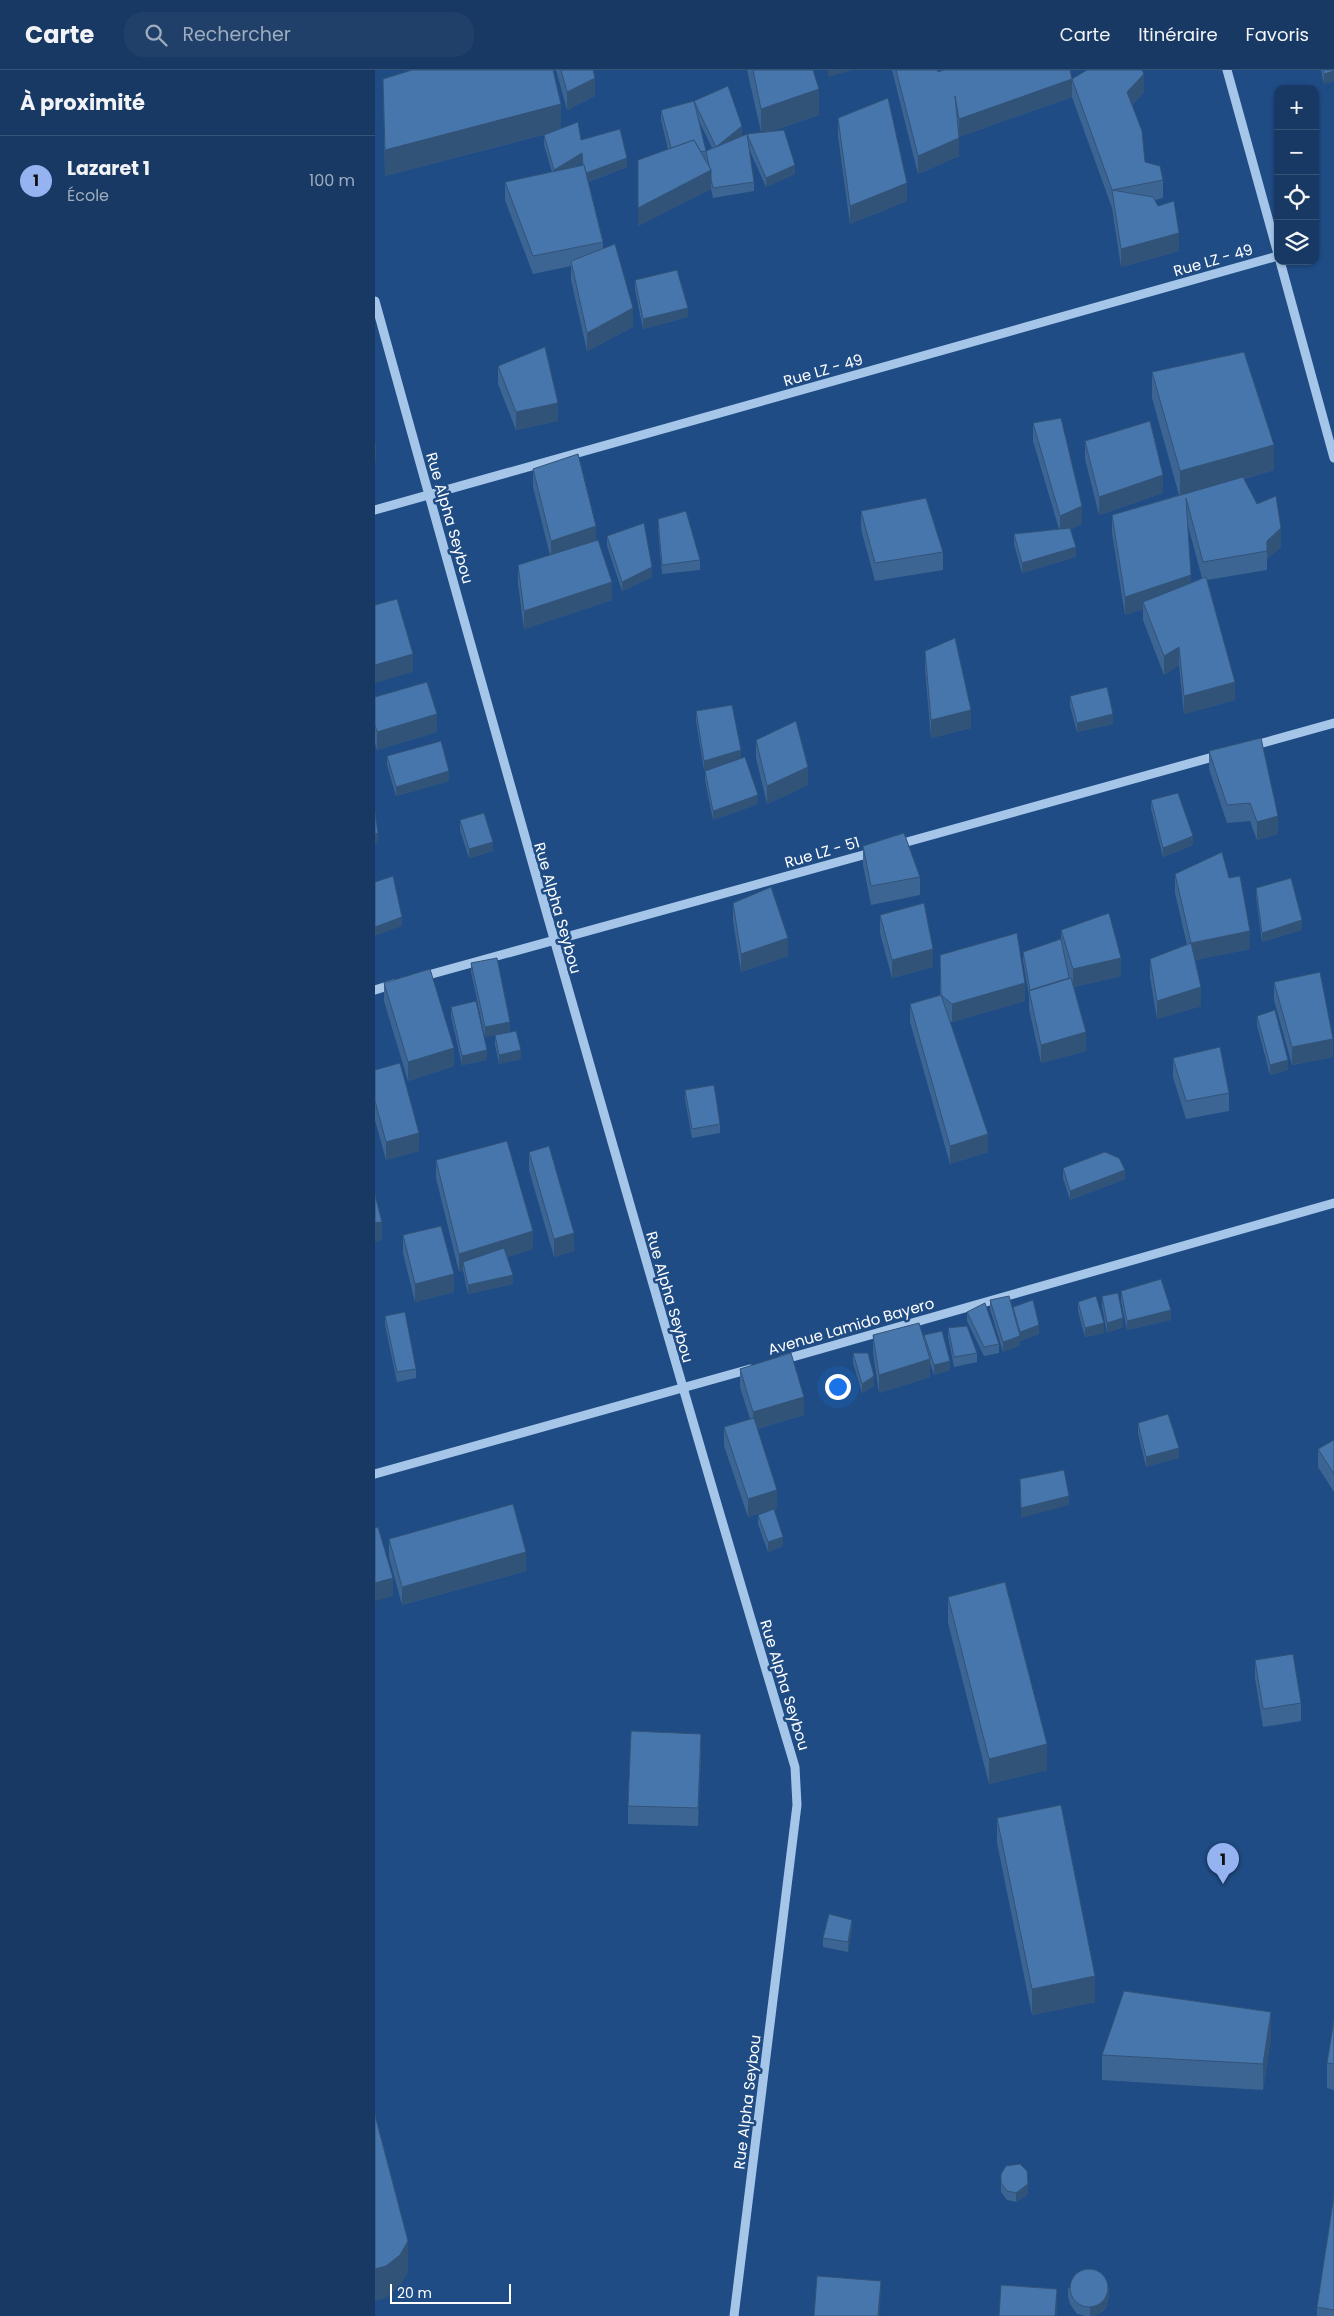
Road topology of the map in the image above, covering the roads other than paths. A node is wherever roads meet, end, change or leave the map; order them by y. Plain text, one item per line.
1 (1227, 70) edge
2 (1274, 240) edge
3 (1274, 256) edge
4 (1281, 265) edge
5 (375, 300) edge
6 (1334, 458) edge
7 (429, 495) junction
8 (375, 510) edge
9 (1334, 723) edge
10 (1239, 750) edge
11 (1229, 752) edge
12 (553, 941) junction
13 (375, 990) edge
14 (1334, 1203) edge
15 (768, 1364) edge
16 (759, 1367) edge
17 (682, 1389) junction
18 (375, 1474) edge
19 (734, 2316) edge

1 - 2 street
3 - 7 street, Rue LZ - 49
4 - 6 street
5 - 7 street, Rue Alpha Seybou
7 - 8 street, Rue LZ - 49
7 - 12 street, Rue Alpha Seybou
9 - 10 street
11 - 12 street, Rue LZ - 51
12 - 13 street, Rue LZ - 51
12 - 17 street, Rue Alpha Seybou
14 - 15 street, Avenue Lamido Bayero
16 - 17 street, Avenue Lamido Bayero
17 - 18 street, Avenue Lamido Bayero
17 - 19 street, Rue Alpha Seybou

